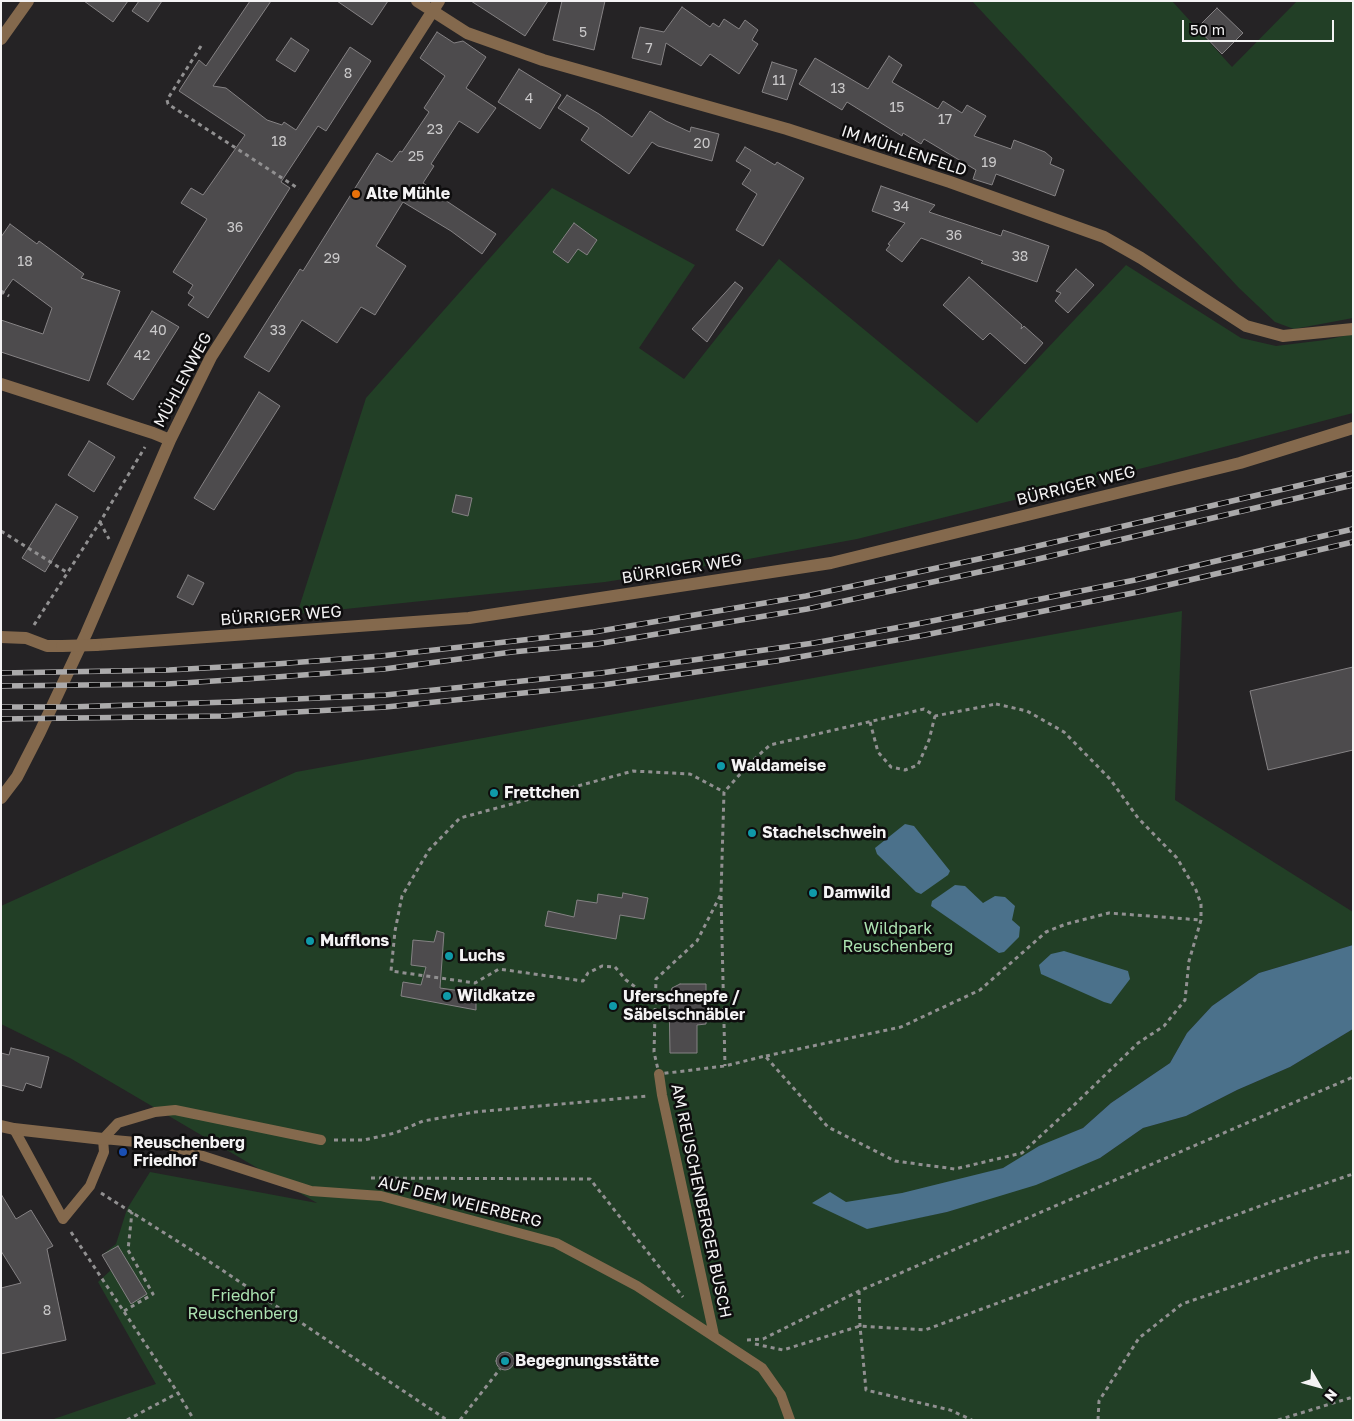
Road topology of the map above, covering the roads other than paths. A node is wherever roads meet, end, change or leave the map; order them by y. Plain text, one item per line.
1 (28, 1) edge
2 (417, 1) edge
3 (435, 7) edge
4 (1, 39) edge
5 (1353, 329) edge
6 (1, 384) edge
7 (1353, 428) edge
8 (170, 440) junction
9 (1, 637) edge
10 (1, 798) edge
11 (659, 1074) road end
12 (1, 1126) edge
13 (14, 1129) junction
14 (103, 1139) junction
15 (321, 1140) road end
16 (714, 1335) junction
17 (790, 1420) edge

1 - 4 street
2 - 3 street, IM MÜHLENFELD
3 - 5 street, IM MÜHLENFELD
3 - 8 street, MÜHLENWEG
6 - 8 street
7 - 9 street, BÜRRIGER WEG, bridge
8 - 10 street, MÜHLENWEG
11 - 16 lane, AM REUSCHENBERGER BUSCH
12 - 13 street, AUF DEM WEIERBERG
13 - 14 street, AUF DEM WEIERBERG
13 - 14 lane
14 - 15 lane
14 - 16 lane, AUF DEM WEIERBERG
16 - 17 lane, AM REUSCHENBERGER BUSCH

